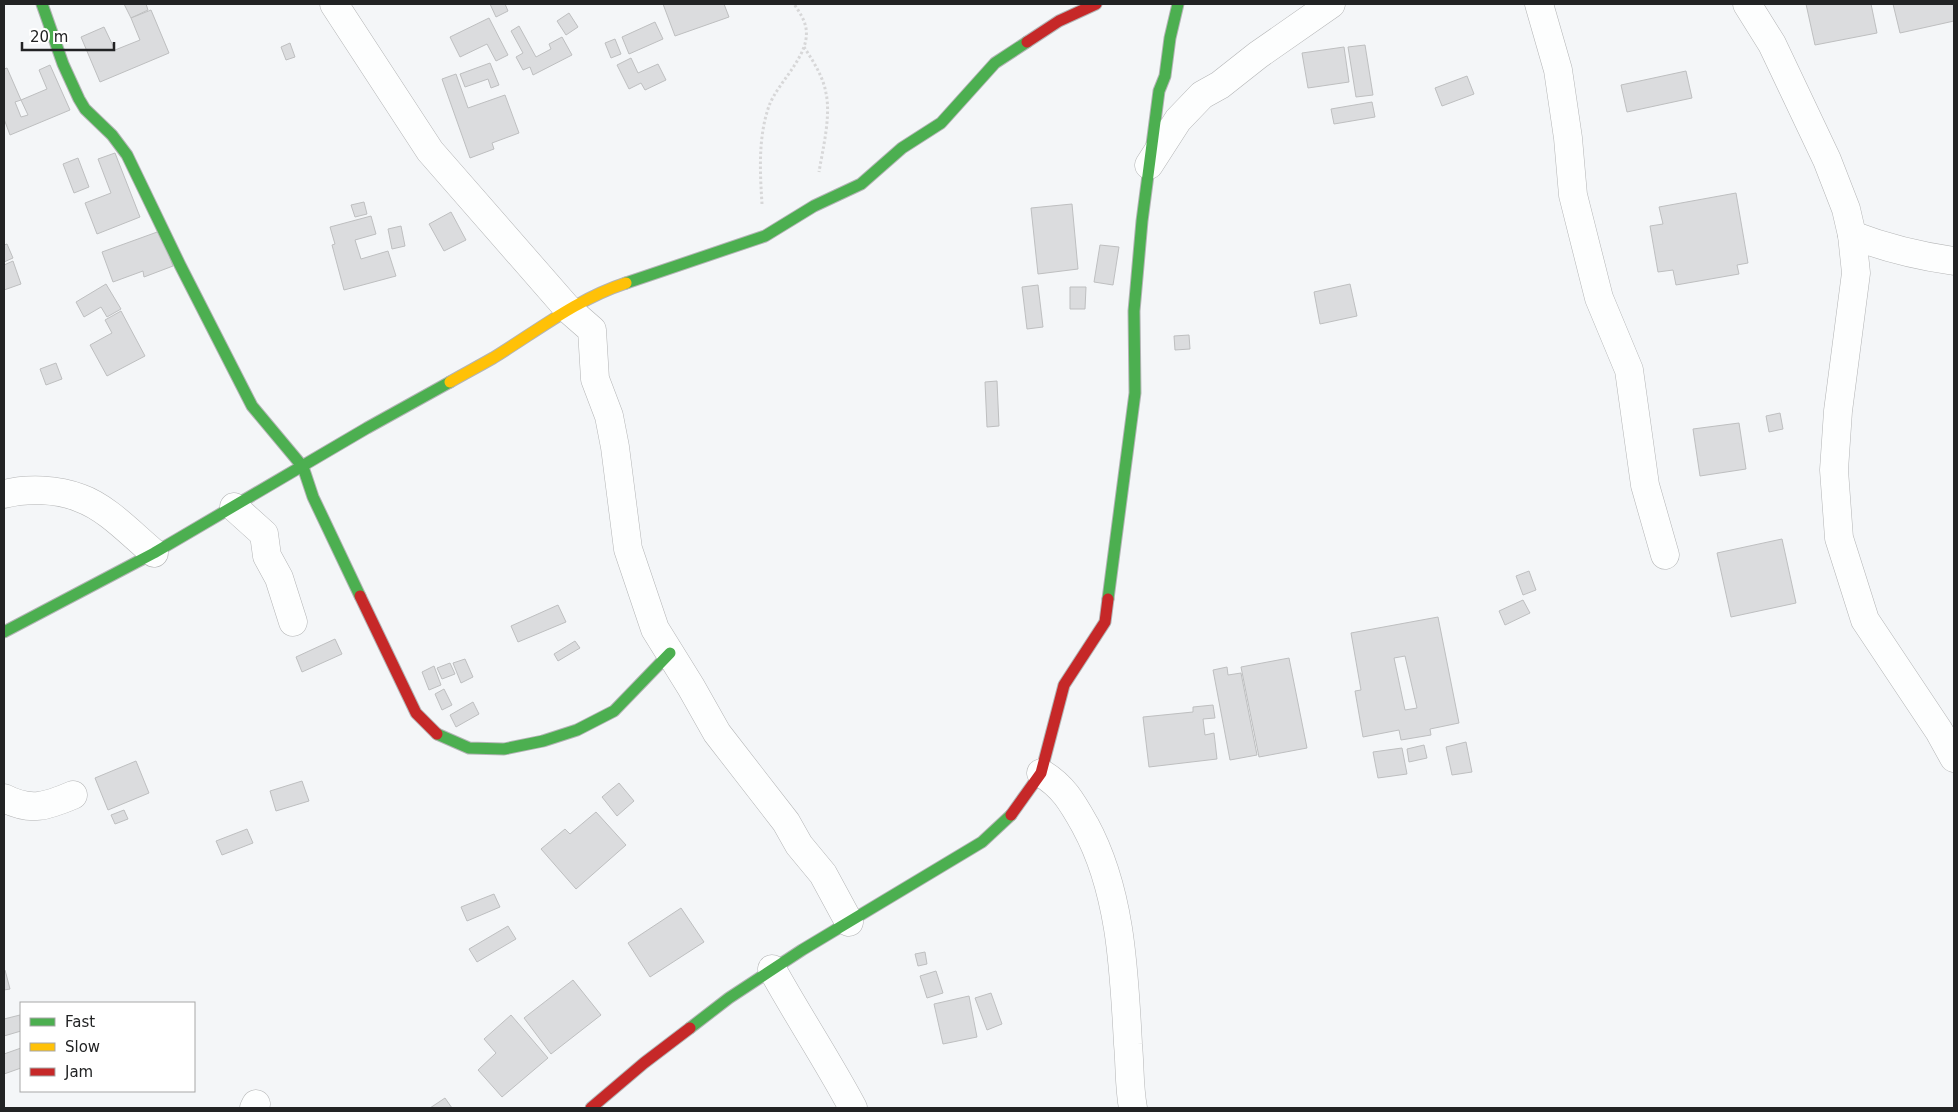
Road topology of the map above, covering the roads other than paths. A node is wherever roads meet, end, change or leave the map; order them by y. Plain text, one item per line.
1 (42, 4) edge
2 (334, 4) edge
3 (1096, 4) edge
4 (1178, 4) edge
5 (1331, 4) edge
6 (1539, 4) edge
7 (1747, 4) edge
8 (1149, 165) junction
9 (1852, 236) junction
10 (1954, 261) edge
11 (568, 309) junction
12 (303, 467) junction
13 (4, 494) edge
14 (234, 507) junction
15 (154, 553) junction
16 (1665, 556) dead end
17 (293, 622) dead end
18 (4, 632) edge
19 (670, 653) junction
20 (1954, 758) edge
21 (1041, 773) junction
22 (73, 795) dead end
23 (4, 798) edge
24 (848, 922) junction
25 (772, 969) junction
26 (591, 1108) edge
27 (853, 1108) edge
28 (1133, 1108) edge

1 - 12 street
2 - 11 street
3 - 11 street
4 - 8 street
5 - 8 street
6 - 16 street
7 - 9 street
8 - 21 street
9 - 10 street
9 - 20 street
11 - 12 street
11 - 19 street
12 - 14 street
12 - 19 street
13 - 15 street
14 - 15 street
14 - 17 street
15 - 18 street
19 - 24 street
21 - 24 street
21 - 28 street
22 - 23 street
24 - 25 street
25 - 26 street
25 - 27 street

